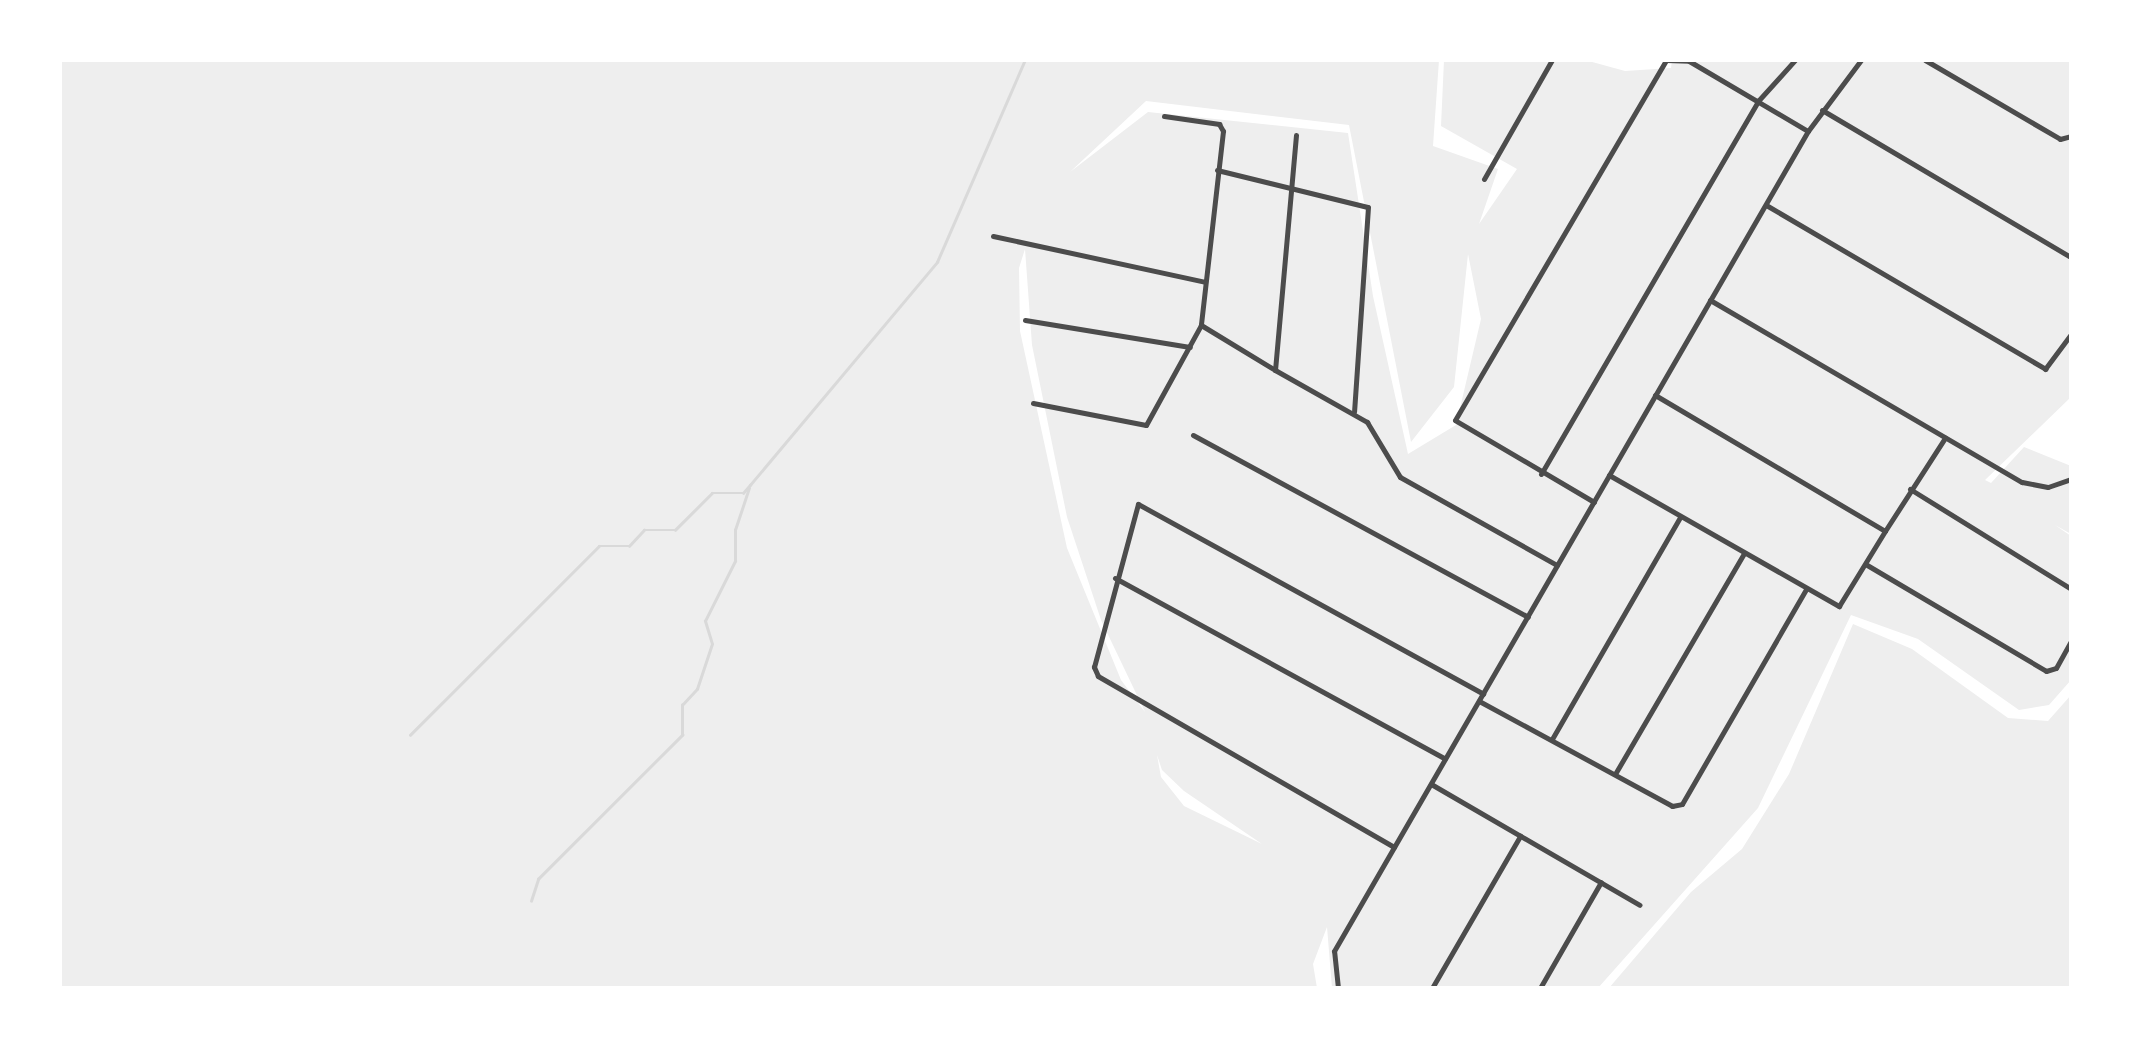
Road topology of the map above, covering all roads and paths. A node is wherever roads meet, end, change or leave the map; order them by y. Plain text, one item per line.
1 (1552, 60) edge
2 (1666, 60) edge
3 (1795, 60) edge
4 (1861, 60) edge
5 (1924, 60) edge
6 (1689, 61) edge
7 (1758, 101) junction
8 (1822, 110) junction
9 (1164, 116) dead end
10 (1808, 131) junction
11 (1296, 135) dead end
12 (2071, 136) edge
13 (1217, 170) junction
14 (1484, 179) dead end
15 (1292, 184) junction
16 (1766, 204) junction
17 (992, 236) dead end
18 (2071, 257) edge
19 (1205, 282) junction
20 (1710, 300) junction
21 (1025, 320) dead end
22 (1201, 325) junction
23 (2071, 334) edge
24 (1190, 347) junction
25 (1275, 370) junction
26 (1655, 396) junction
27 (1033, 402) dead end
28 (1354, 412) junction
29 (1192, 435) dead end
30 (1945, 438) junction
31 (1542, 474) junction
32 (1609, 476) junction
33 (2071, 479) edge
34 (1910, 489) junction
35 (1594, 502) junction
36 (1680, 516) junction
37 (1885, 531) junction
38 (1744, 553) junction
39 (1867, 564) junction
40 (1556, 566) junction
41 (1115, 578) junction
42 (1806, 589) junction
43 (2071, 589) edge
44 (1528, 617) junction
45 (2071, 641) edge
46 (1481, 698) junction
47 (1552, 739) junction
48 (1445, 759) junction
49 (1615, 774) junction
50 (1431, 784) junction
51 (1520, 836) junction
52 (1394, 847) junction
53 (1601, 882) junction
54 (1640, 905) dead end
55 (1338, 988) edge
56 (1432, 988) edge
57 (1540, 988) edge

1 - 14 street
2 - 6 street
2 - 31 street
3 - 7 street
4 - 8 street
5 - 12 street
6 - 7 street
7 - 10 street
7 - 31 street
8 - 10 street
8 - 18 street
9 - 13 street
10 - 16 street
11 - 15 street
13 - 15 street
13 - 19 street
15 - 25 street
15 - 28 street
16 - 20 street
16 - 23 street
17 - 19 street
19 - 22 street
20 - 26 street
20 - 30 street
21 - 24 street
22 - 24 street
22 - 25 street
24 - 27 street
25 - 28 street
26 - 32 street
26 - 37 street
28 - 40 street
29 - 44 street
30 - 33 street
30 - 34 street
31 - 35 street
32 - 35 street
32 - 36 street
34 - 37 street
34 - 43 street
35 - 40 street
36 - 38 street
36 - 47 street
37 - 39 street
38 - 42 street
38 - 49 street
39 - 42 street
39 - 45 street
40 - 44 street
41 - 46 street
41 - 48 street
41 - 52 street
42 - 49 street
44 - 46 street
46 - 47 street
46 - 48 street
47 - 49 street
48 - 50 street
50 - 51 street
50 - 52 street
51 - 53 street
51 - 56 street
52 - 55 street
53 - 54 street
53 - 57 street

